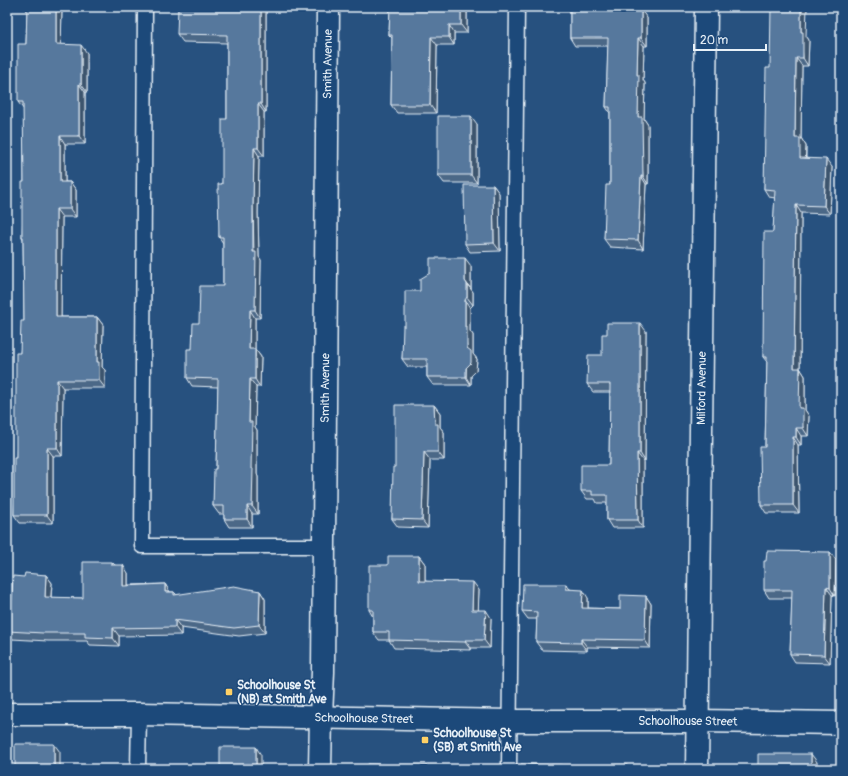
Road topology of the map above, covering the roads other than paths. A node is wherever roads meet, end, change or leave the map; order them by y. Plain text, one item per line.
1 (145, 7) edge
2 (328, 7) edge
3 (517, 7) edge
4 (706, 7) edge
5 (323, 546) junction
6 (7, 714) edge
7 (139, 714) junction
8 (320, 716) junction
9 (509, 721) junction
10 (697, 721) junction
11 (841, 723) edge
12 (138, 769) edge
13 (320, 769) edge
14 (509, 769) edge
15 (697, 769) edge

1 - 5 lane
2 - 5 street, Smith Avenue
3 - 9 lane
4 - 10 street, Milford Avenue
5 - 8 street, Smith Avenue
6 - 7 street, Schoolhouse Street
7 - 8 street, Schoolhouse Street
7 - 12 lane
8 - 9 street, Schoolhouse Street
8 - 13 street, Smith Avenue
9 - 10 street, Schoolhouse Street
9 - 14 lane
10 - 11 street, Schoolhouse Street
10 - 15 street, Milford Avenue

